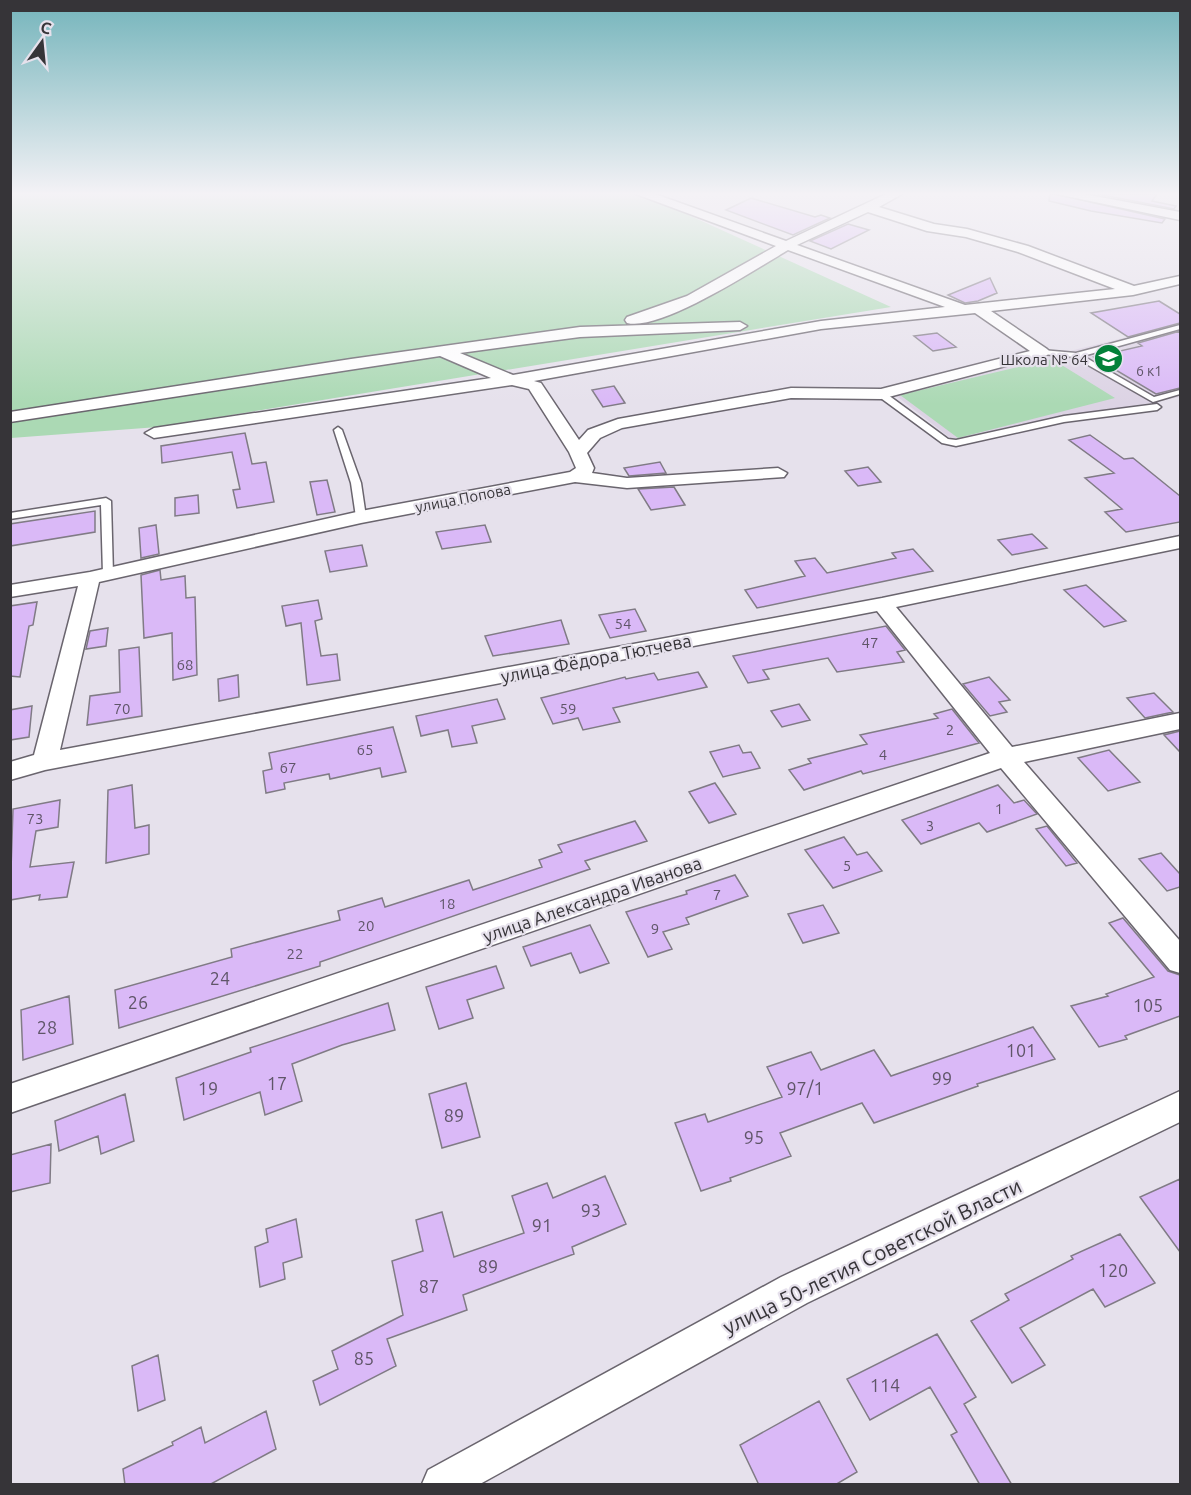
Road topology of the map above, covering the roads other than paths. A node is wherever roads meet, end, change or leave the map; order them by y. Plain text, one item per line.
1 (756, 264) edge
2 (838, 264) edge
3 (1062, 264) edge
4 (1180, 280) edge
5 (1133, 291) junction
6 (974, 309) junction
7 (821, 324) junction
8 (1180, 327) edge
9 (580, 332) junction
10 (443, 352) junction
11 (1042, 352) junction
12 (1076, 355) junction
13 (512, 380) junction
14 (1180, 392) edge
15 (881, 394) junction
16 (1157, 407) dead end
17 (10, 417) edge
18 (338, 430) dead end
19 (153, 433) dead end
20 (578, 452) junction
21 (778, 473) dead end
22 (575, 477) junction
23 (10, 516) edge
24 (361, 517) junction
25 (1180, 542) edge
26 (99, 576) junction
27 (10, 591) edge
28 (882, 604) junction
29 (1180, 722) edge
30 (1006, 757) junction
31 (45, 761) junction
32 (10, 771) edge
33 (1180, 960) edge
34 (10, 1098) edge
35 (1180, 1106) edge
36 (442, 1485) edge

1 - 9 street
2 - 6 street
3 - 5 street
4 - 5 street
5 - 6 street
6 - 7 street
6 - 11 street
7 - 9 street
7 - 13 street
8 - 12 lane
9 - 10 street
10 - 13 street
10 - 17 street
11 - 12 lane
11 - 15 street
12 - 14 lane
13 - 19 street
13 - 20 street
15 - 16 lane
15 - 20 street
18 - 24 lane
20 - 22 street
21 - 22 street, улица Попова
22 - 24 street, улица Попова
23 - 26 lane
24 - 26 street, улица Попова
25 - 28 street, улица Фёдора Тютчева
26 - 27 street, улица Попова
26 - 31 street
28 - 30 street
28 - 31 street, улица Фёдора Тютчева
29 - 30 street, улица Александра Иванова
30 - 33 street
30 - 34 street, улица Александра Иванова
31 - 32 street, улица Фёдора Тютчева
35 - 36 street, улица 50-летия Советской Власти

